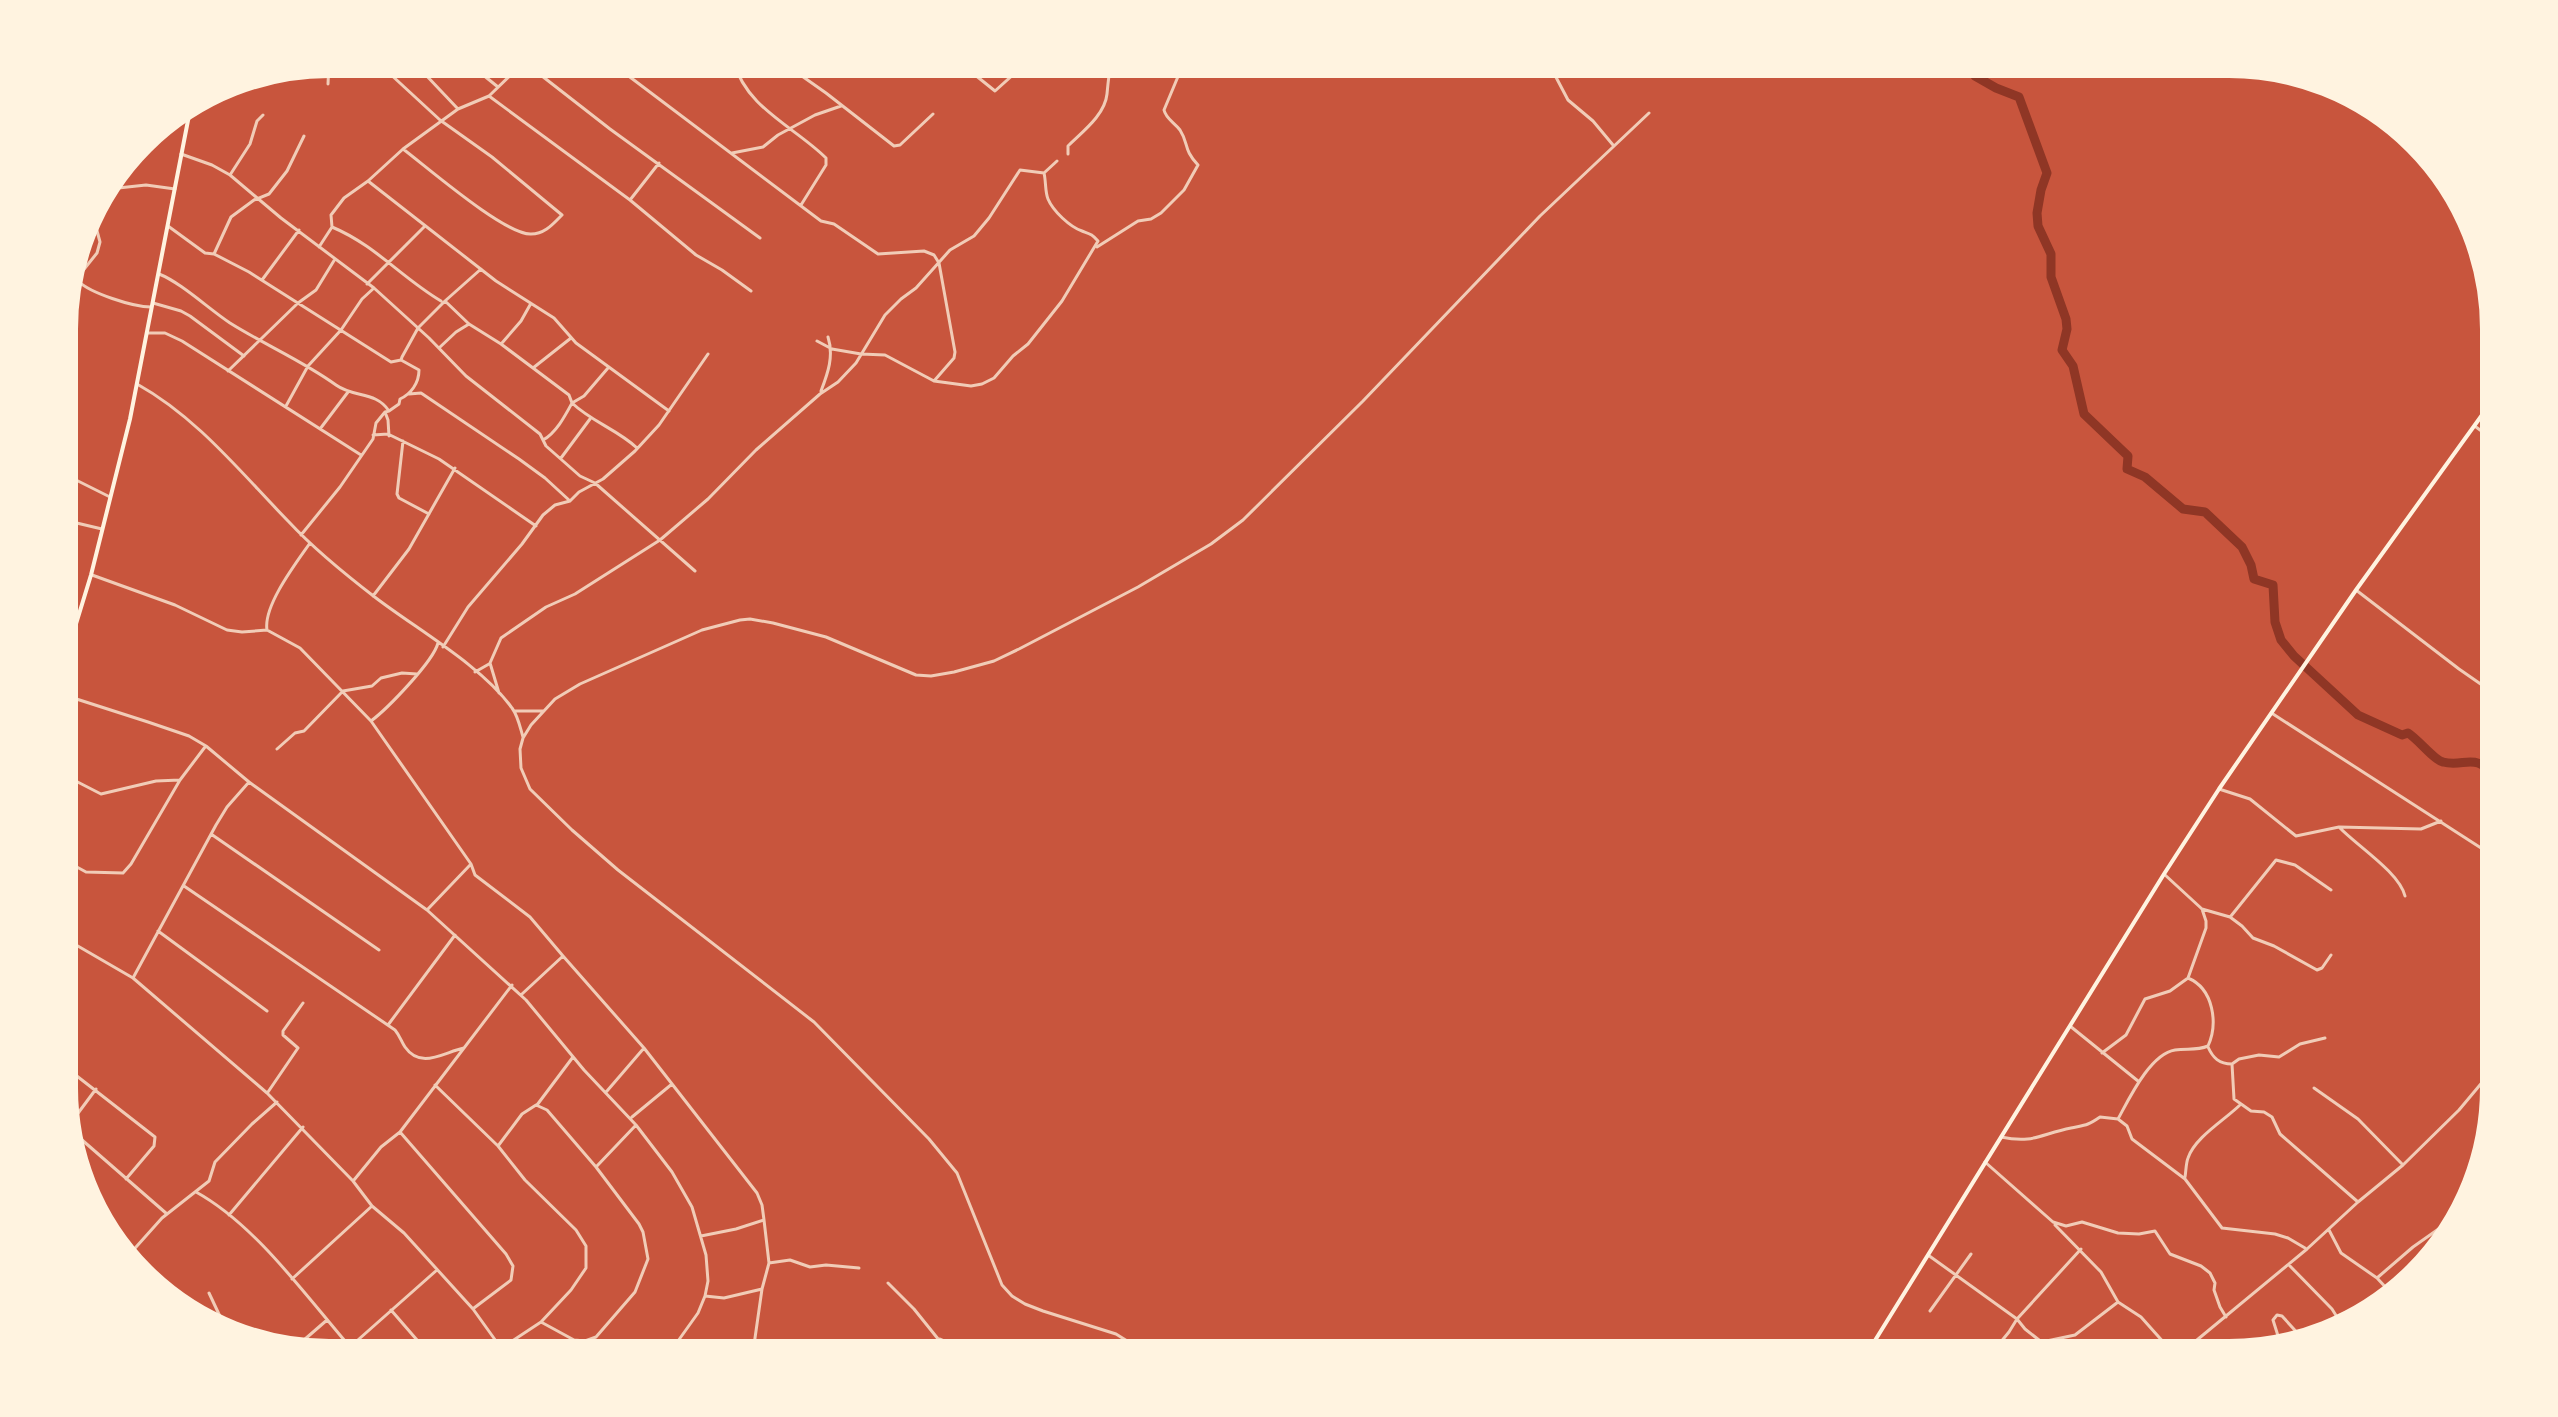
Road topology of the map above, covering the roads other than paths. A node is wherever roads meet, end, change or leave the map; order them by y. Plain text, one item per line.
1 (1556, 76) edge
2 (328, 77) edge
3 (393, 77) edge
4 (428, 77) edge
5 (485, 77) edge
6 (509, 77) edge
7 (543, 77) edge
8 (630, 77) edge
9 (739, 77) edge
10 (803, 77) edge
11 (977, 77) edge
12 (1011, 77) edge
13 (1108, 77) edge
14 (1178, 77) edge
15 (328, 84) dead end
16 (498, 87) junction
17 (489, 96) junction
18 (844, 106) junction
19 (458, 109) junction
20 (1649, 113) dead end
21 (933, 114) dead end
22 (263, 115) dead end
23 (188, 119) edge
24 (440, 120) junction
25 (790, 128) junction
26 (304, 136) dead end
27 (1613, 145) junction
28 (403, 149) junction
29 (732, 153) junction
30 (181, 154) junction
31 (1068, 154) dead end
32 (1057, 161) dead end
33 (659, 163) junction
34 (1044, 173) junction
35 (230, 175) junction
36 (368, 181) junction
37 (120, 186) edge
38 (175, 189) junction
39 (258, 198) junction
40 (630, 200) junction
41 (801, 205) junction
42 (168, 226) junction
43 (332, 227) junction
44 (425, 227) junction
45 (96, 229) edge
46 (299, 230) junction
47 (760, 238) dead end
48 (319, 247) junction
49 (1093, 249) junction
50 (214, 254) junction
51 (335, 259) junction
52 (389, 261) junction
53 (939, 263) junction
54 (86, 266) joint
55 (481, 269) junction
56 (84, 271) edge
57 (159, 274) junction
58 (262, 280) junction
59 (81, 283) edge
60 (367, 284) junction
61 (374, 288) junction
62 (751, 291) dead end
63 (443, 301) junction
64 (298, 303) junction
65 (152, 305) junction
66 (530, 305) junction
67 (469, 324) junction
68 (418, 328) junction
69 (341, 330) junction
70 (148, 333) junction
71 (828, 337) dead end
72 (571, 338) junction
73 (259, 340) junction
74 (817, 341) dead end
75 (501, 344) junction
76 (439, 348) junction
77 (832, 349) junction
78 (708, 354) dead end
79 (861, 354) junction
80 (244, 356) junction
81 (401, 360) junction
82 (308, 366) junction
83 (533, 368) junction
84 (608, 368) junction
85 (228, 371) junction
86 (934, 381) junction
87 (137, 384) junction
88 (348, 392) junction
89 (409, 394) junction
90 (820, 394) junction
91 (572, 403) junction
92 (286, 406) junction
93 (669, 411) junction
94 (387, 412) junction
95 (2482, 416) edge
96 (590, 419) junction
97 (2475, 426) junction
98 (320, 429) junction
99 (2482, 431) edge
100 (373, 435) junction
101 (389, 436) junction
102 (543, 440) junction
103 (403, 441) junction
104 (637, 448) junction
105 (361, 455) junction
106 (561, 458) junction
107 (455, 468) junction
108 (77, 480) edge
109 (595, 483) junction
110 (110, 497) junction
111 (570, 501) junction
112 (429, 514) junction
113 (77, 523) edge
114 (536, 526) junction
115 (102, 529) junction
116 (301, 535) junction
117 (660, 540) junction
118 (310, 543) junction
119 (695, 571) dead end
120 (91, 575) junction
121 (2356, 590) junction
122 (373, 596) junction
123 (266, 619) junction
124 (77, 622) edge
125 (260, 630) junction
126 (267, 630) junction
127 (438, 643) junction
128 (443, 647) junction
129 (490, 663) junction
130 (475, 672) junction
131 (417, 674) junction
132 (2482, 685) edge
133 (343, 691) junction
134 (499, 693) junction
135 (77, 699) edge
136 (515, 711) junction
137 (544, 711) junction
138 (2273, 714) junction
139 (371, 721) junction
140 (523, 738) junction
141 (206, 746) junction
142 (277, 749) dead end
143 (180, 780) junction
144 (76, 781) edge
145 (249, 782) junction
146 (2219, 789) junction
147 (2441, 821) junction
148 (2339, 827) junction
149 (211, 834) junction
150 (2482, 848) edge
151 (471, 864) junction
152 (76, 867) edge
153 (2164, 874) junction
154 (184, 886) junction
155 (2331, 890) dead end
156 (2405, 896) dead end
157 (2202, 909) junction
158 (427, 910) junction
159 (2230, 917) junction
160 (158, 931) junction
161 (455, 935) junction
162 (76, 945) edge
163 (379, 950) dead end
164 (2331, 955) dead end
165 (563, 956) junction
166 (133, 978) junction
167 (2188, 978) junction
168 (512, 985) junction
169 (521, 995) junction
170 (303, 1003) dead end
171 (267, 1011) dead end
172 (387, 1026) junction
173 (2070, 1026) junction
174 (2325, 1038) dead end
175 (2208, 1046) junction
176 (464, 1048) junction
177 (644, 1048) junction
178 (2102, 1053) junction
179 (573, 1057) junction
180 (2232, 1064) junction
181 (76, 1075) edge
182 (2139, 1081) junction
183 (2482, 1083) edge
184 (672, 1084) junction
185 (435, 1085) junction
186 (2314, 1088) dead end
187 (96, 1089) junction
188 (606, 1092) junction
189 (267, 1093) junction
190 (277, 1102) junction
191 (2241, 1104) junction
192 (536, 1105) junction
193 (77, 1112) edge
194 (631, 1118) junction
195 (2118, 1119) junction
196 (636, 1125) junction
197 (303, 1127) junction
198 (400, 1132) junction
199 (2001, 1137) junction
200 (82, 1141) edge
201 (498, 1146) junction
202 (1985, 1162) junction
203 (2403, 1165) junction
204 (596, 1167) junction
205 (126, 1179) junction
206 (2185, 1179) junction
207 (353, 1181) junction
208 (196, 1192) junction
209 (2358, 1202) junction
210 (372, 1206) junction
211 (167, 1214) junction
212 (229, 1215) junction
213 (764, 1220) junction
214 (2053, 1222) junction
215 (2439, 1228) edge
216 (2329, 1230) junction
217 (701, 1236) junction
218 (134, 1249) edge
219 (2081, 1249) junction
220 (2307, 1249) junction
221 (1971, 1254) dead end
222 (1928, 1255) junction
223 (769, 1263) junction
224 (2288, 1265) junction
225 (859, 1268) dead end
226 (437, 1270) junction
227 (1956, 1274) junction
228 (2377, 1278) junction
229 (292, 1279) junction
230 (888, 1283) dead end
231 (2385, 1287) edge
232 (762, 1289) junction
233 (209, 1293) dead end
234 (705, 1296) junction
235 (2118, 1302) junction
236 (473, 1309) junction
237 (391, 1310) junction
238 (1930, 1311) dead end
239 (220, 1316) edge
240 (2226, 1317) junction
241 (2337, 1317) edge
242 (2017, 1319) junction
243 (327, 1320) junction
244 (541, 1322) junction
245 (2296, 1331) edge
246 (2278, 1336) edge
247 (937, 1337) junction
248 (304, 1340) edge
249 (1875, 1340) edge
250 (2002, 1340) edge
251 (2040, 1340) edge
252 (2051, 1340) edge
253 (2162, 1340) edge
254 (2198, 1340) edge
255 (345, 1341) edge
256 (357, 1341) edge
257 (418, 1341) edge
258 (497, 1341) edge
259 (513, 1341) edge
260 (579, 1341) joint
261 (679, 1341) edge
262 (755, 1341) edge
263 (940, 1341) edge
264 (944, 1341) edge
265 (1127, 1341) edge

1 - 27 street
2 - 15 street
3 - 24 street
4 - 19 street
5 - 16 street
6 - 16 street
7 - 33 street
8 - 29 street
9 - 25 street
10 - 18 street
11 - 12 street
13 - 31 street
14 - 49 street
16 - 17 street
17 - 19 street
17 - 40 street
18 - 21 street
18 - 25 street
19 - 24 street
20 - 27 street
22 - 35 street
23 - 30 main road
24 - 28 street
24 - 28 street
25 - 29 street
25 - 41 street
26 - 39 street
27 - 137 street
28 - 36 street
29 - 41 street
30 - 35 street
30 - 38 main road
32 - 34 street
33 - 40 street
33 - 47 street
34 - 49 street
34 - 53 street
35 - 39 street
36 - 43 street
36 - 44 street
37 - 38 street
38 - 42 main road
39 - 46 street
39 - 50 street
40 - 62 street
41 - 53 street
42 - 50 street
42 - 57 main road
43 - 48 street
43 - 52 street
44 - 52 street
44 - 55 street
45 - 54 street
46 - 48 street
46 - 58 street
48 - 51 street
49 - 86 street
50 - 58 street
51 - 60 street
51 - 64 street
52 - 60 street
52 - 63 street
53 - 79 street
53 - 86 street
54 - 56 street
55 - 63 street
55 - 66 street
57 - 65 main road
57 - 73 street
58 - 64 street
59 - 65 street
60 - 61 street
61 - 68 street
61 - 69 street
63 - 67 street
63 - 68 street
64 - 69 street
64 - 73 street
65 - 70 main road
65 - 80 street
66 - 72 street
66 - 75 street
67 - 75 street
67 - 76 street
68 - 76 street
68 - 81 street
69 - 81 street
69 - 82 street
70 - 85 street
70 - 87 main road
71 - 77 street
72 - 83 street
72 - 84 street
73 - 80 street
73 - 82 street
74 - 77 street
75 - 83 street
76 - 102 street
77 - 79 street
77 - 90 street
78 - 93 street
79 - 86 street
79 - 90 street
80 - 85 street
81 - 89 street
82 - 88 street
82 - 92 street
83 - 91 street
84 - 91 street
84 - 93 street
85 - 92 street
87 - 110 main road
87 - 116 street
88 - 94 street
88 - 98 street
89 - 94 street
89 - 111 street
90 - 117 street
91 - 96 street
91 - 102 street
92 - 98 street
93 - 104 street
94 - 100 street
94 - 101 street
95 - 97 main road
96 - 104 street
96 - 106 street
97 - 99 street
97 - 121 main road
98 - 105 street
100 - 101 street
100 - 105 street
101 - 103 street
102 - 106 street
103 - 107 street
103 - 112 street
104 - 109 street
105 - 116 street
106 - 109 street
107 - 112 street
107 - 114 street
108 - 110 street
109 - 111 street
109 - 117 street
110 - 115 main road
111 - 114 street
112 - 122 street
113 - 115 street
114 - 128 street
115 - 120 main road
116 - 118 street
117 - 119 street
117 - 129 street
118 - 122 street
118 - 123 street
120 - 124 main road
120 - 125 street
121 - 132 street
121 - 138 main road
122 - 127 street
123 - 125 street
123 - 126 street
125 - 126 street
126 - 133 street
127 - 128 street
127 - 131 street
128 - 130 street
129 - 130 street
129 - 134 street
130 - 134 street
131 - 133 street
131 - 139 street
133 - 139 street
133 - 142 street
134 - 136 street
135 - 141 street
136 - 137 street
136 - 140 street
137 - 140 street
138 - 146 main road
138 - 147 street
139 - 151 street
140 - 265 street
141 - 143 street
141 - 145 street
143 - 144 street
143 - 152 street
145 - 149 street
145 - 158 street
146 - 148 street
146 - 153 main road
147 - 148 street
147 - 150 street
148 - 156 street
149 - 154 street
149 - 163 street
151 - 158 street
151 - 165 street
153 - 157 street
153 - 173 main road
154 - 160 street
154 - 172 street
155 - 159 street
157 - 159 street
157 - 167 street
158 - 161 street
159 - 164 street
160 - 166 street
160 - 171 street
161 - 168 street
161 - 172 street
162 - 166 street
165 - 169 street
165 - 177 street
166 - 189 street
167 - 175 street
167 - 178 street
168 - 169 street
168 - 176 street
169 - 179 street
170 - 189 street
172 - 176 street
173 - 178 street
173 - 199 main road
174 - 180 street
175 - 180 street
175 - 182 street
176 - 185 street
177 - 184 street
177 - 188 street
178 - 182 street
179 - 188 street
179 - 192 street
180 - 191 street
181 - 187 street
182 - 195 street
183 - 203 street
184 - 194 street
184 - 213 street
185 - 198 street
185 - 201 street
186 - 203 street
187 - 193 street
187 - 205 street
188 - 194 street
189 - 190 street
190 - 197 street
190 - 208 street
191 - 206 street
191 - 209 street
192 - 201 street
192 - 204 street
194 - 196 street
195 - 199 street
195 - 206 street
196 - 204 street
196 - 217 street
197 - 207 street
197 - 212 street
198 - 207 street
198 - 236 street
199 - 202 main road
200 - 205 street
201 - 244 street
202 - 214 street
202 - 222 main road
203 - 209 street
204 - 260 street
205 - 211 street
206 - 220 street
207 - 210 street
208 - 211 street
208 - 212 street
209 - 216 street
210 - 226 street
210 - 229 street
211 - 218 street
212 - 229 street
213 - 217 street
213 - 223 street
214 - 219 street
214 - 240 street
215 - 228 street
216 - 220 street
216 - 228 street
217 - 234 street
219 - 235 street
219 - 242 street
220 - 224 street
221 - 227 street
222 - 227 street
222 - 249 main road
223 - 225 street
223 - 232 street
224 - 240 street
224 - 241 street
226 - 236 street
226 - 237 street
227 - 238 street
227 - 242 street
228 - 231 street
229 - 243 street
230 - 247 street
232 - 234 street
232 - 262 street
233 - 239 street
234 - 261 street
235 - 252 street
235 - 253 street
236 - 258 street
237 - 256 street
237 - 257 street
240 - 254 street
242 - 250 street
242 - 251 street
243 - 248 street
243 - 255 street
244 - 259 street
244 - 260 street
245 - 246 street
247 - 263 street
247 - 264 street

